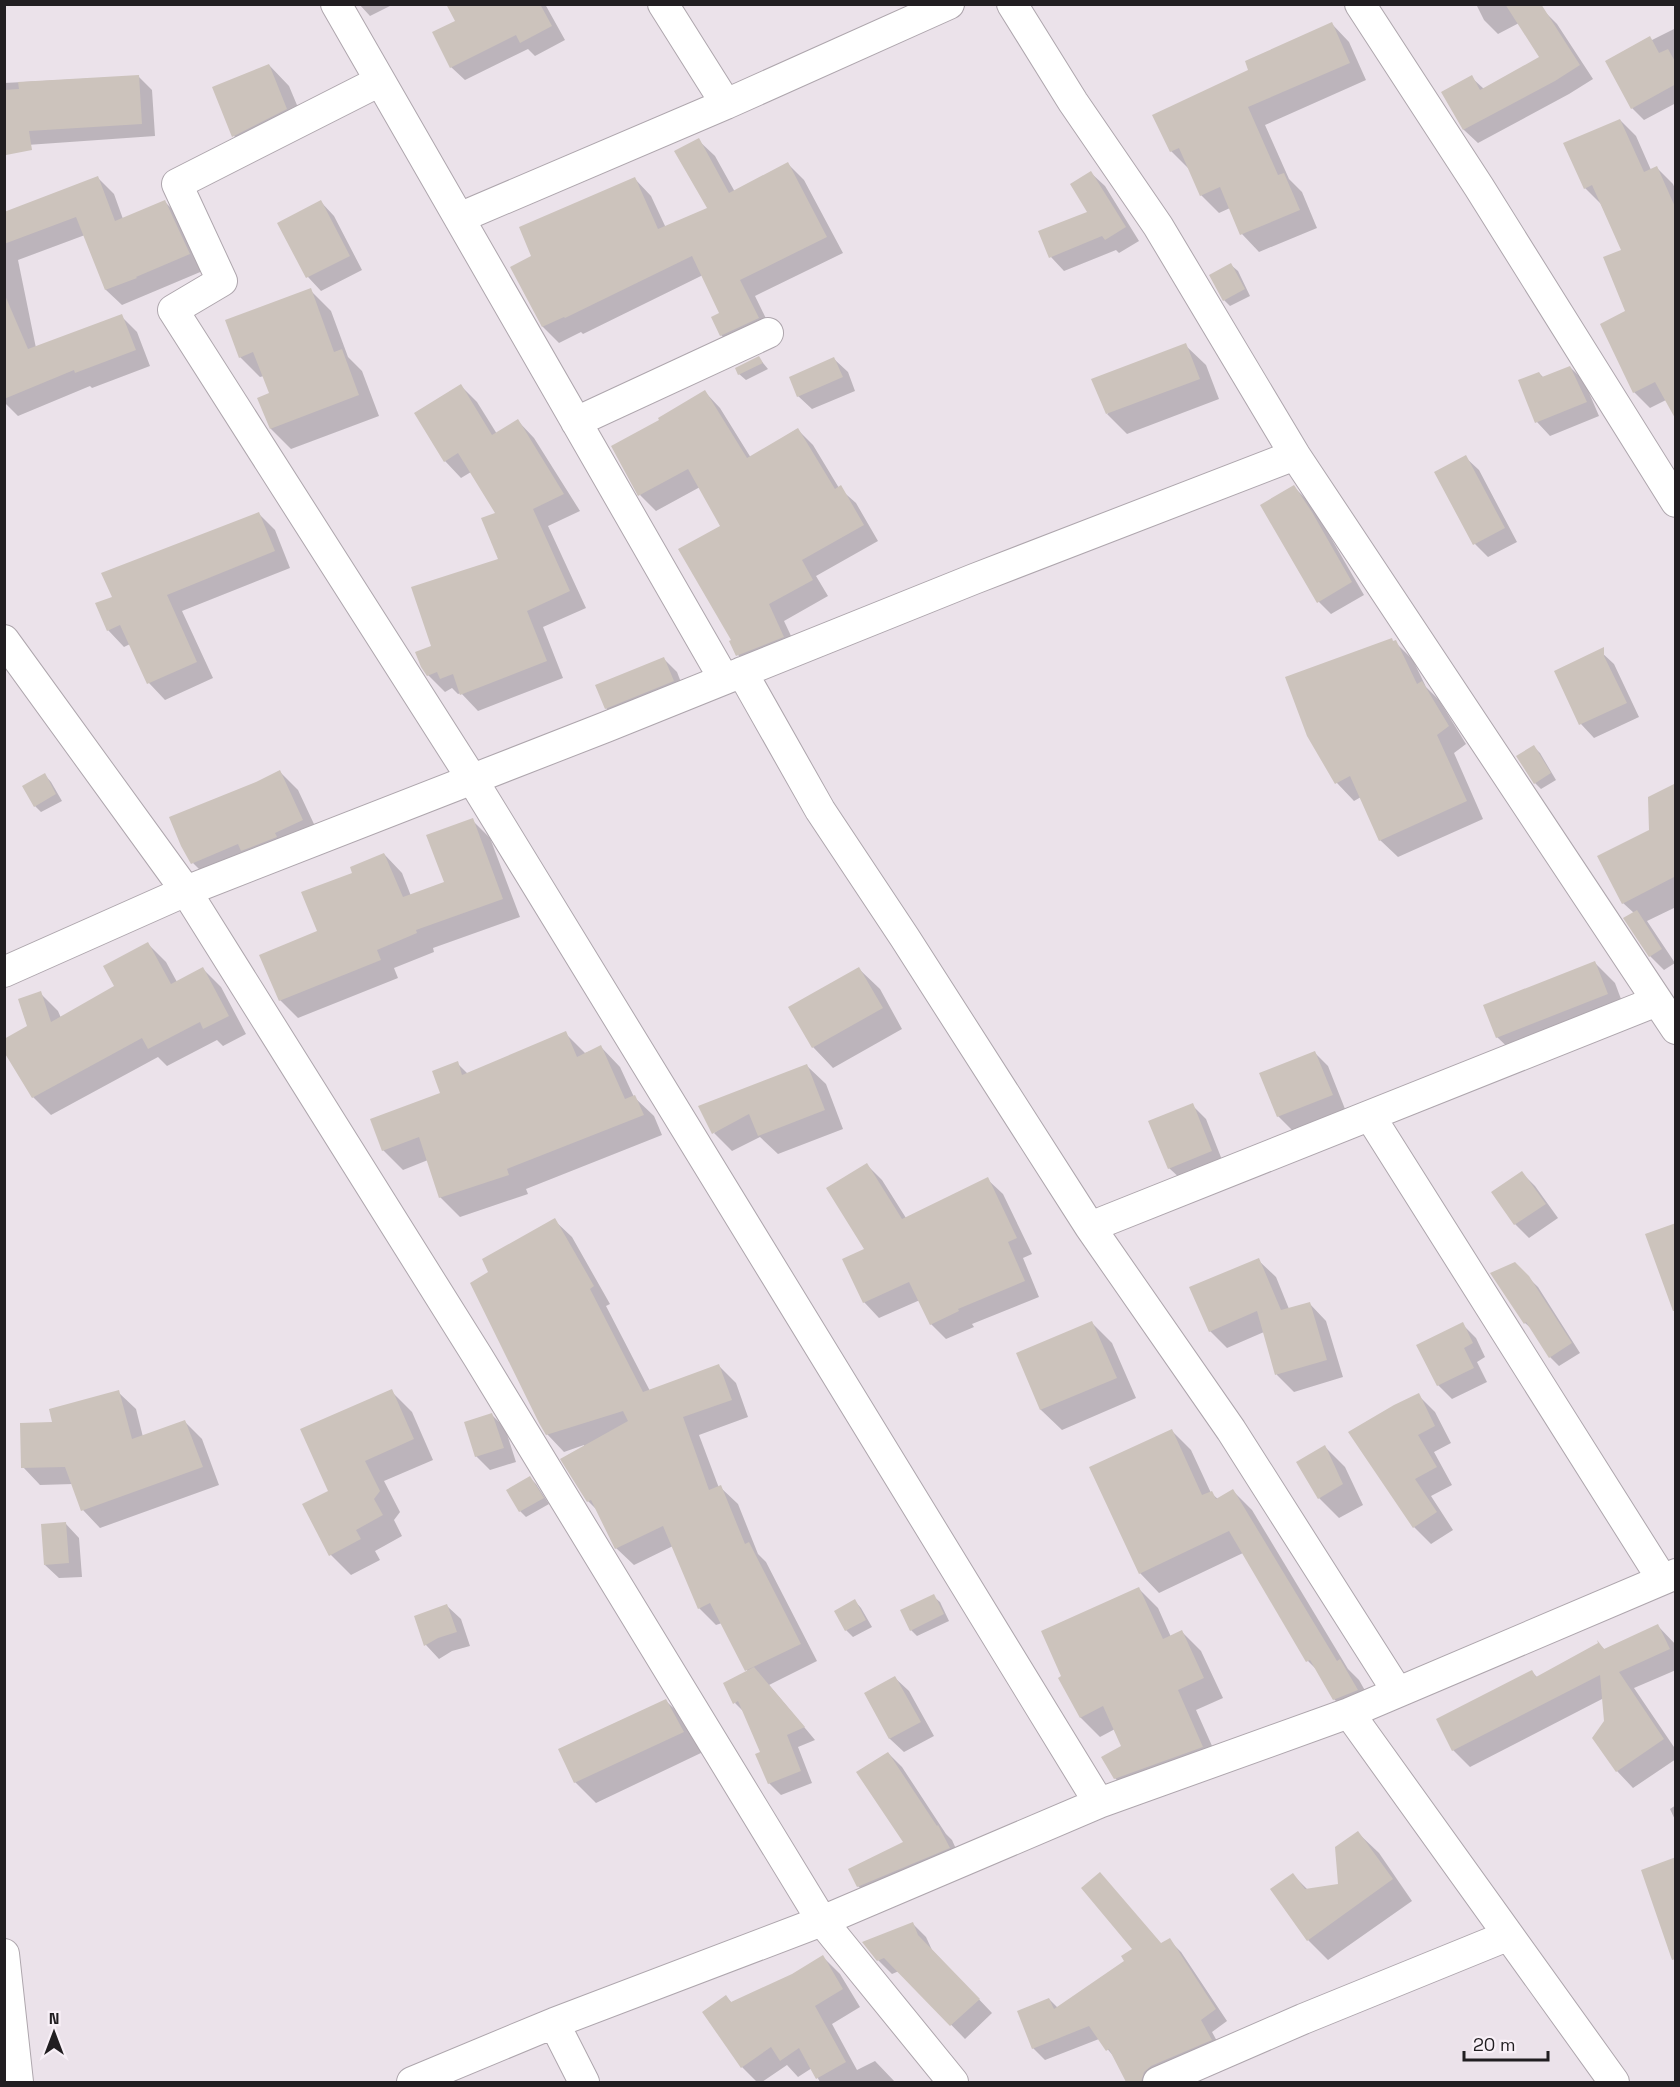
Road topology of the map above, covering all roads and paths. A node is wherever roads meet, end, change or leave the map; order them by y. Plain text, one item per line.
1 (336, 4) edge
2 (663, 4) edge
3 (949, 4) edge
4 (1012, 4) edge
5 (1360, 4) edge
6 (380, 81) junction
7 (726, 104) junction
8 (459, 218) junction
9 (768, 333) dead end
10 (576, 422) junction
11 (1295, 455) junction
12 (1676, 502) edge
13 (4, 640) edge
14 (733, 676) junction
15 (472, 779) junction
16 (186, 891) junction
17 (4, 972) edge
18 (1658, 1001) junction
19 (1676, 1029) edge
20 (1371, 1116) junction
21 (1090, 1227) junction
22 (1669, 1577) edge
23 (1397, 1691) junction
24 (1349, 1713) junction
25 (1100, 1803) junction
26 (822, 1922) junction
27 (1507, 1936) junction
28 (4, 1954) edge
29 (554, 2023) junction
30 (18, 2082) edge
31 (412, 2082) edge
32 (584, 2082) edge
33 (953, 2082) edge
34 (1158, 2082) edge
35 (1614, 2082) edge

1 - 6 street
2 - 7 street
3 - 7 street
4 - 11 street
5 - 12 street
6 - 8 street
6 - 15 street
7 - 8 street
8 - 10 street
9 - 10 street
10 - 14 street
11 - 14 street
11 - 18 street
13 - 16 street
14 - 15 street
14 - 21 street
15 - 16 street
15 - 25 street
16 - 17 street
16 - 26 street
18 - 19 street
18 - 20 street
20 - 21 street
20 - 22 street
21 - 23 street
22 - 23 street
23 - 24 street
24 - 25 street
24 - 27 street
25 - 26 street
26 - 29 street
26 - 33 street
27 - 34 street
27 - 35 street
28 - 30 street
29 - 31 street
29 - 32 street

